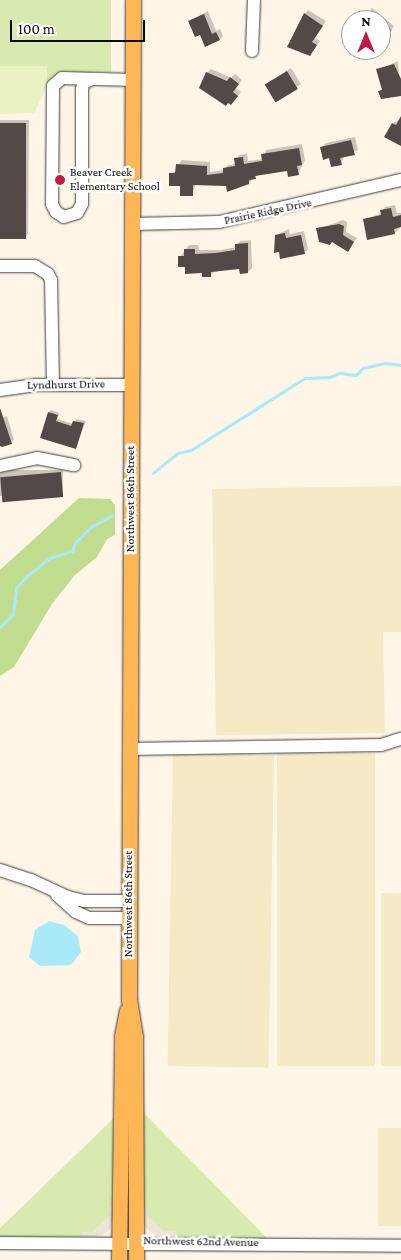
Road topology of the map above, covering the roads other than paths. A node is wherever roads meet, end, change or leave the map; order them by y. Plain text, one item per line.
1 (133, 0) edge
2 (254, 0) edge
3 (252, 51) dead end
4 (90, 80) junction
5 (133, 80) junction
6 (401, 180) edge
7 (132, 224) junction
8 (0, 266) edge
9 (53, 384) junction
10 (132, 384) junction
11 (0, 390) edge
12 (74, 465) dead end
13 (0, 466) edge
14 (401, 739) edge
15 (129, 748) junction
16 (0, 870) edge
17 (54, 892) junction
18 (129, 901) junction
19 (129, 918) junction
20 (129, 999) junction
21 (119, 1241) junction
22 (136, 1242) junction
23 (0, 1243) edge
24 (401, 1246) edge
25 (119, 1260) edge
26 (136, 1260) edge

1 - 5 main road, Northwest 86th Street
2 - 3 street
4 - 4 street
4 - 5 street
5 - 7 main road, Northwest 86th Street
6 - 7 street, Prairie Ridge Drive
7 - 10 main road, Northwest 86th Street
8 - 9 street
9 - 10 street, Lyndhurst Drive
9 - 11 street, Lyndhurst Drive
10 - 15 main road, Northwest 86th Street
12 - 13 street
14 - 15 street
15 - 18 main road, Northwest 86th Street
16 - 17 street
17 - 18 street
17 - 19 street
18 - 19 main road, Northwest 86th Street
19 - 20 main road, Northwest 86th Street
20 - 21 main road, Northwest 86th Street
20 - 22 main road, Northwest 86th Street
21 - 22 street, Northwest 62nd Avenue
21 - 23 street, Northwest 62nd Avenue
21 - 25 main road, Northwest 86th Street
22 - 24 street, Northwest 62nd Avenue
22 - 26 main road, Northwest 86th Street

